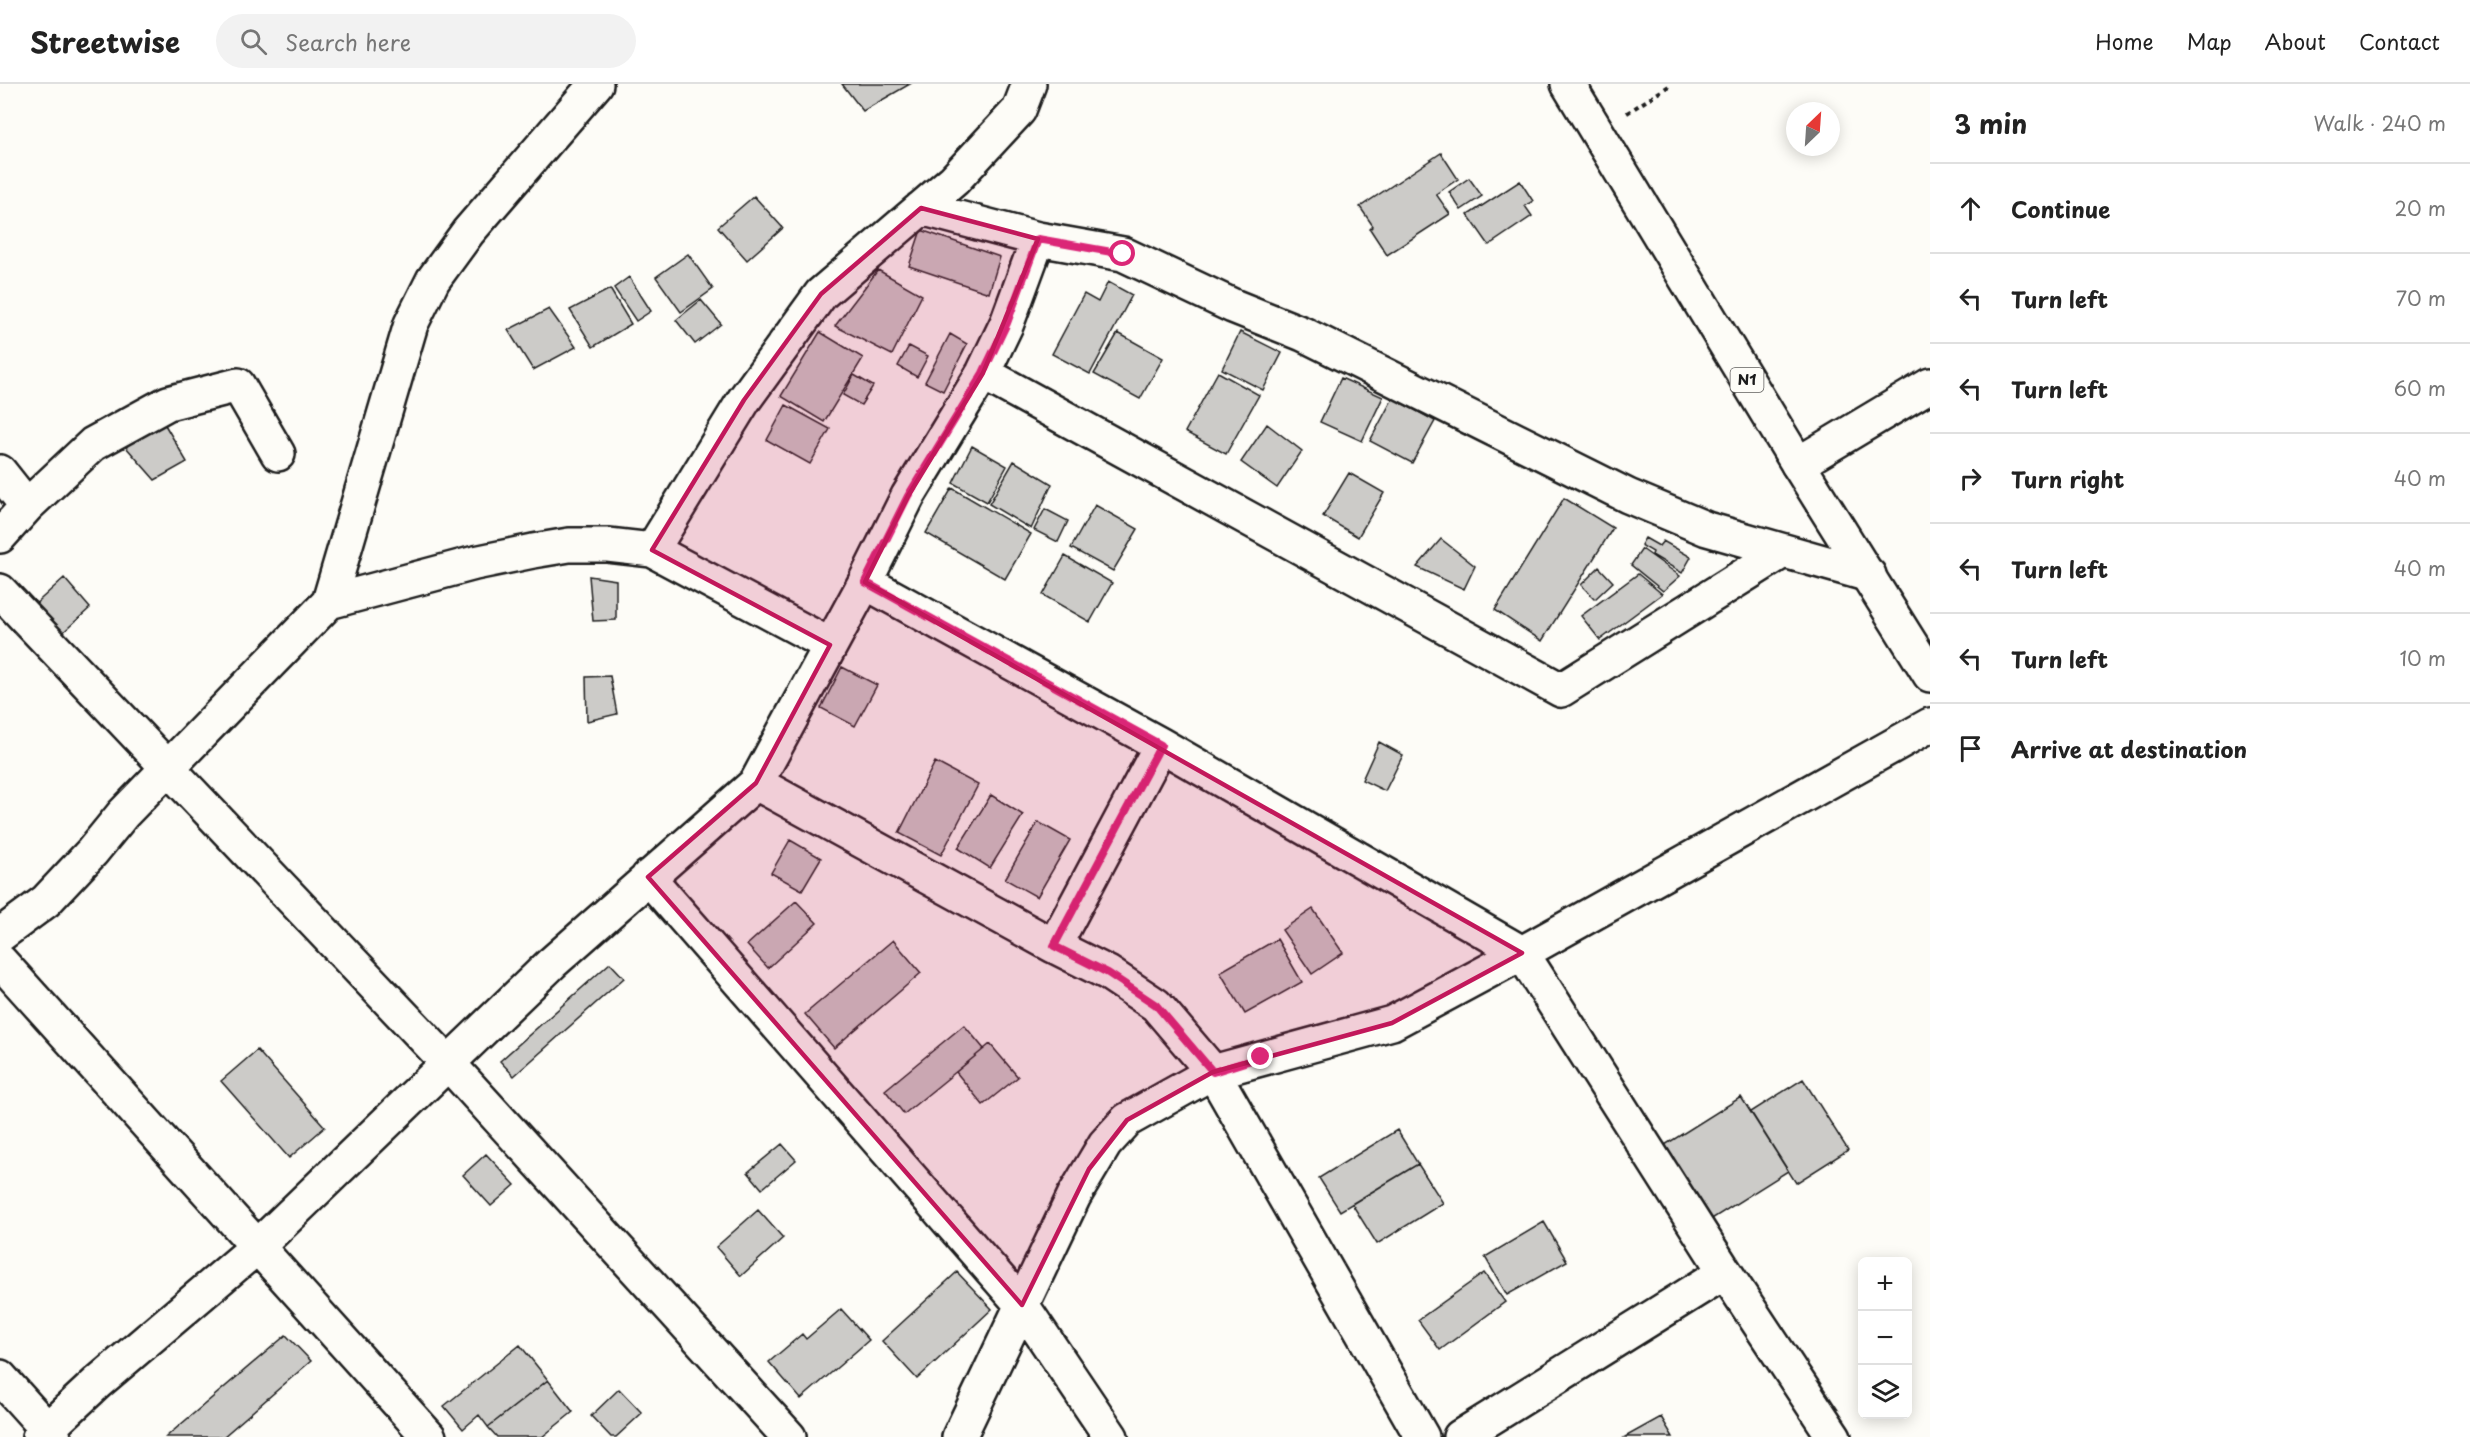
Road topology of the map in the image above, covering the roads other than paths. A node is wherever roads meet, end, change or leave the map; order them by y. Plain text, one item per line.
1 (596, 84) edge
2 (1029, 84) edge
3 (1568, 84) edge
4 (921, 208) junction
5 (1038, 239) junction
6 (983, 373) junction
7 (1930, 385) edge
8 (278, 454) dead end
9 (1798, 464) junction
10 (0, 472) edge
11 (27, 506) junction
12 (0, 536) edge
13 (652, 550) junction
14 (1783, 551) junction
15 (1869, 575) junction
16 (865, 582) junction
17 (0, 591) edge
18 (329, 602) junction
19 (830, 645) junction
20 (1930, 675) edge
21 (1930, 725) edge
22 (1161, 745) junction
23 (168, 768) junction
24 (756, 783) junction
25 (648, 877) junction
26 (0, 935) edge
27 (1054, 946) junction
28 (1522, 953) junction
29 (0, 961) edge
30 (448, 1063) junction
31 (1213, 1072) junction
32 (257, 1247) junction
33 (1725, 1272) junction
34 (1022, 1305) junction
35 (0, 1377) edge
36 (47, 1434) edge
37 (429, 1437) edge
38 (789, 1437) edge
39 (959, 1437) edge
40 (1111, 1437) edge
41 (1422, 1437) edge
42 (1460, 1437) edge
43 (1834, 1437) edge

1 - 18 street
2 - 4 street
3 - 9 street, N1
4 - 5 street
4 - 13 street
5 - 6 street
5 - 14 street
6 - 14 street
6 - 16 street
7 - 9 street
8 - 11 street
9 - 15 street, N1
10 - 11 street
11 - 12 street
13 - 18 street
13 - 19 street
14 - 15 street
15 - 20 street, N1
16 - 19 street
16 - 22 street
17 - 23 street
18 - 23 street
19 - 24 street
21 - 28 street
22 - 27 street
22 - 28 street
23 - 26 street
23 - 30 street
24 - 25 street
24 - 27 street
25 - 30 street
25 - 34 street
27 - 31 street
28 - 31 street
28 - 33 street
29 - 32 street
30 - 32 street
30 - 38 street
31 - 34 street
31 - 41 street
32 - 36 street
32 - 37 street
33 - 42 street
33 - 43 street
34 - 39 street
34 - 40 street
35 - 36 street

